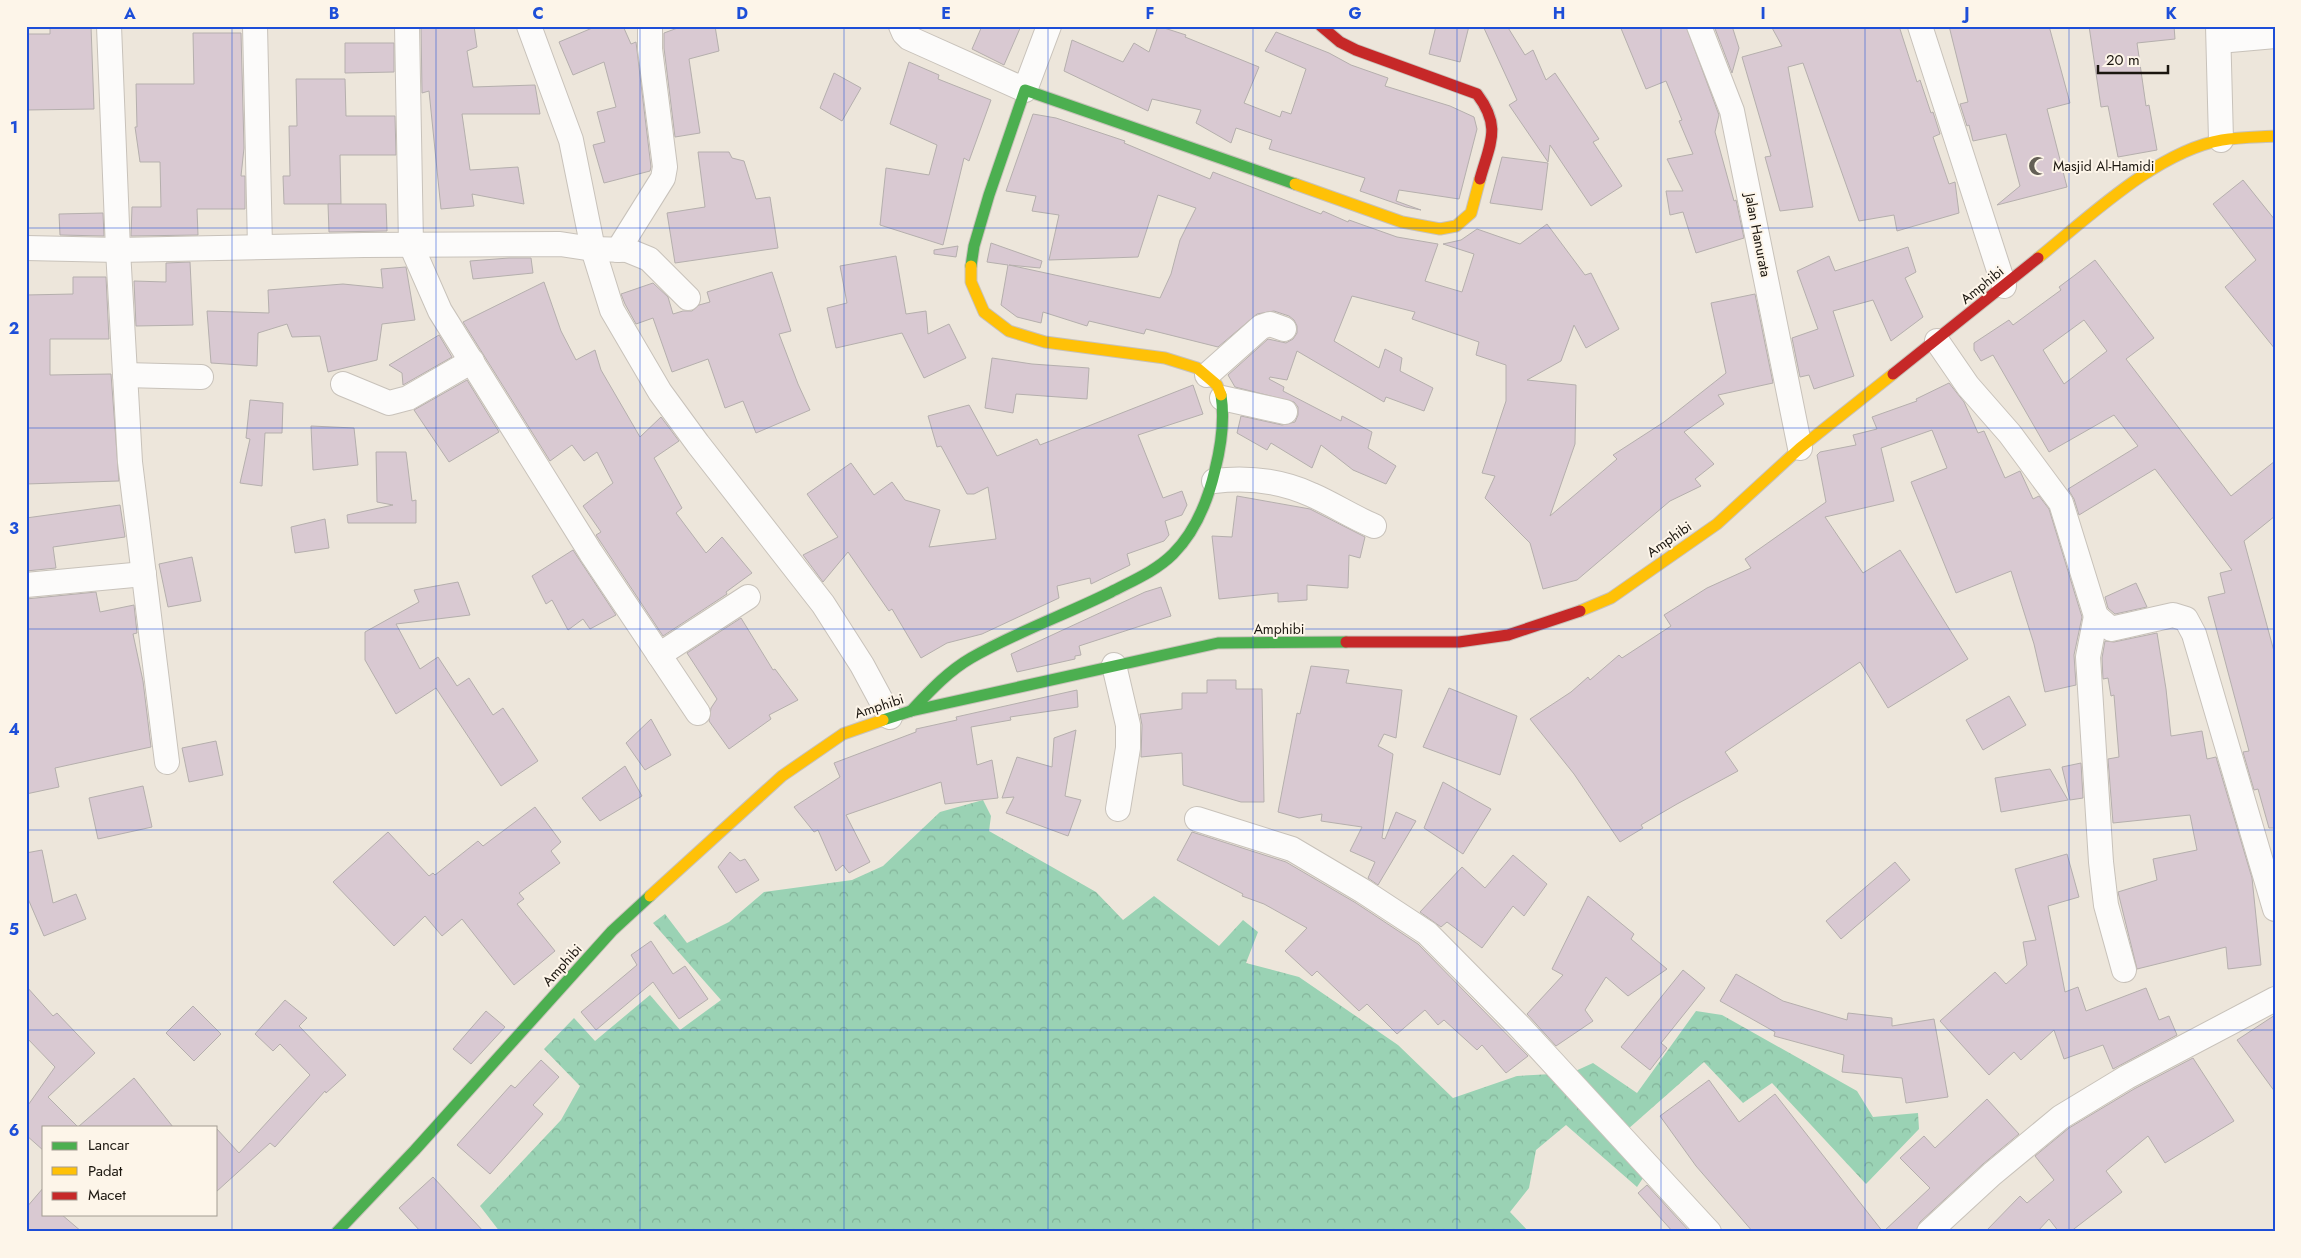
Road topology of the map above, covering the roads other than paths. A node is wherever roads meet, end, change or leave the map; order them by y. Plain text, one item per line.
1 (109, 26) edge
2 (255, 26) edge
3 (407, 26) edge
4 (529, 26) edge
5 (650, 26) edge
6 (901, 26) edge
7 (1049, 26) edge
8 (1321, 26) edge
9 (1699, 26) edge
10 (1920, 26) edge
11 (2218, 34) edge
12 (2275, 36) edge
13 (1025, 90) junction
14 (2275, 136) edge
15 (2221, 140) junction
16 (411, 245) junction
17 (260, 247) junction
18 (26, 248) edge
19 (593, 249) junction
20 (118, 250) junction
21 (618, 250) junction
22 (2004, 286) junction
23 (688, 298) dead end
24 (1284, 329) dead end
25 (1937, 341) junction
26 (472, 362) junction
27 (125, 375) junction
28 (1206, 375) junction
29 (201, 378) dead end
30 (343, 384) dead end
31 (1222, 398) junction
32 (1285, 412) dead end
33 (1800, 448) junction
34 (1214, 480) junction
35 (1374, 526) dead end
36 (144, 574) junction
37 (26, 585) edge
38 (748, 597) dead end
39 (2096, 616) junction
40 (659, 655) junction
41 (1114, 665) junction
42 (698, 713) dead end
43 (900, 714) junction
44 (167, 762) dead end
45 (1118, 809) dead end
46 (1197, 819) dead end
47 (2275, 909) edge
48 (2124, 970) dead end
49 (2275, 1000) edge
50 (338, 1232) edge
51 (1709, 1232) edge
52 (1929, 1232) edge

1 - 20 street
2 - 17 street
3 - 16 street
4 - 19 street
5 - 21 street
6 - 13 street
7 - 13 street
8 - 13 main road
9 - 33 street, Jalan Hanurata
10 - 22 street
11 - 12 street
11 - 15 street
13 - 28 main road
14 - 15 main road, Amphibi
15 - 22 main road, Amphibi
16 - 17 street
16 - 19 street
16 - 26 street
17 - 20 street
18 - 20 street
19 - 21 street
19 - 43 street
20 - 27 street
21 - 23 street
22 - 25 main road, Amphibi
24 - 28 street
25 - 33 main road, Amphibi
25 - 39 street
26 - 30 street
26 - 40 street
27 - 29 street
27 - 36 street
28 - 31 main road
31 - 32 street
31 - 34 main road
33 - 41 main road, Amphibi
34 - 35 street
34 - 43 main road
36 - 37 street
36 - 44 street
38 - 40 street
39 - 47 street
39 - 48 street
40 - 42 street
41 - 43 main road, Amphibi
41 - 45 street
43 - 50 main road, Amphibi
46 - 51 street
49 - 52 street

